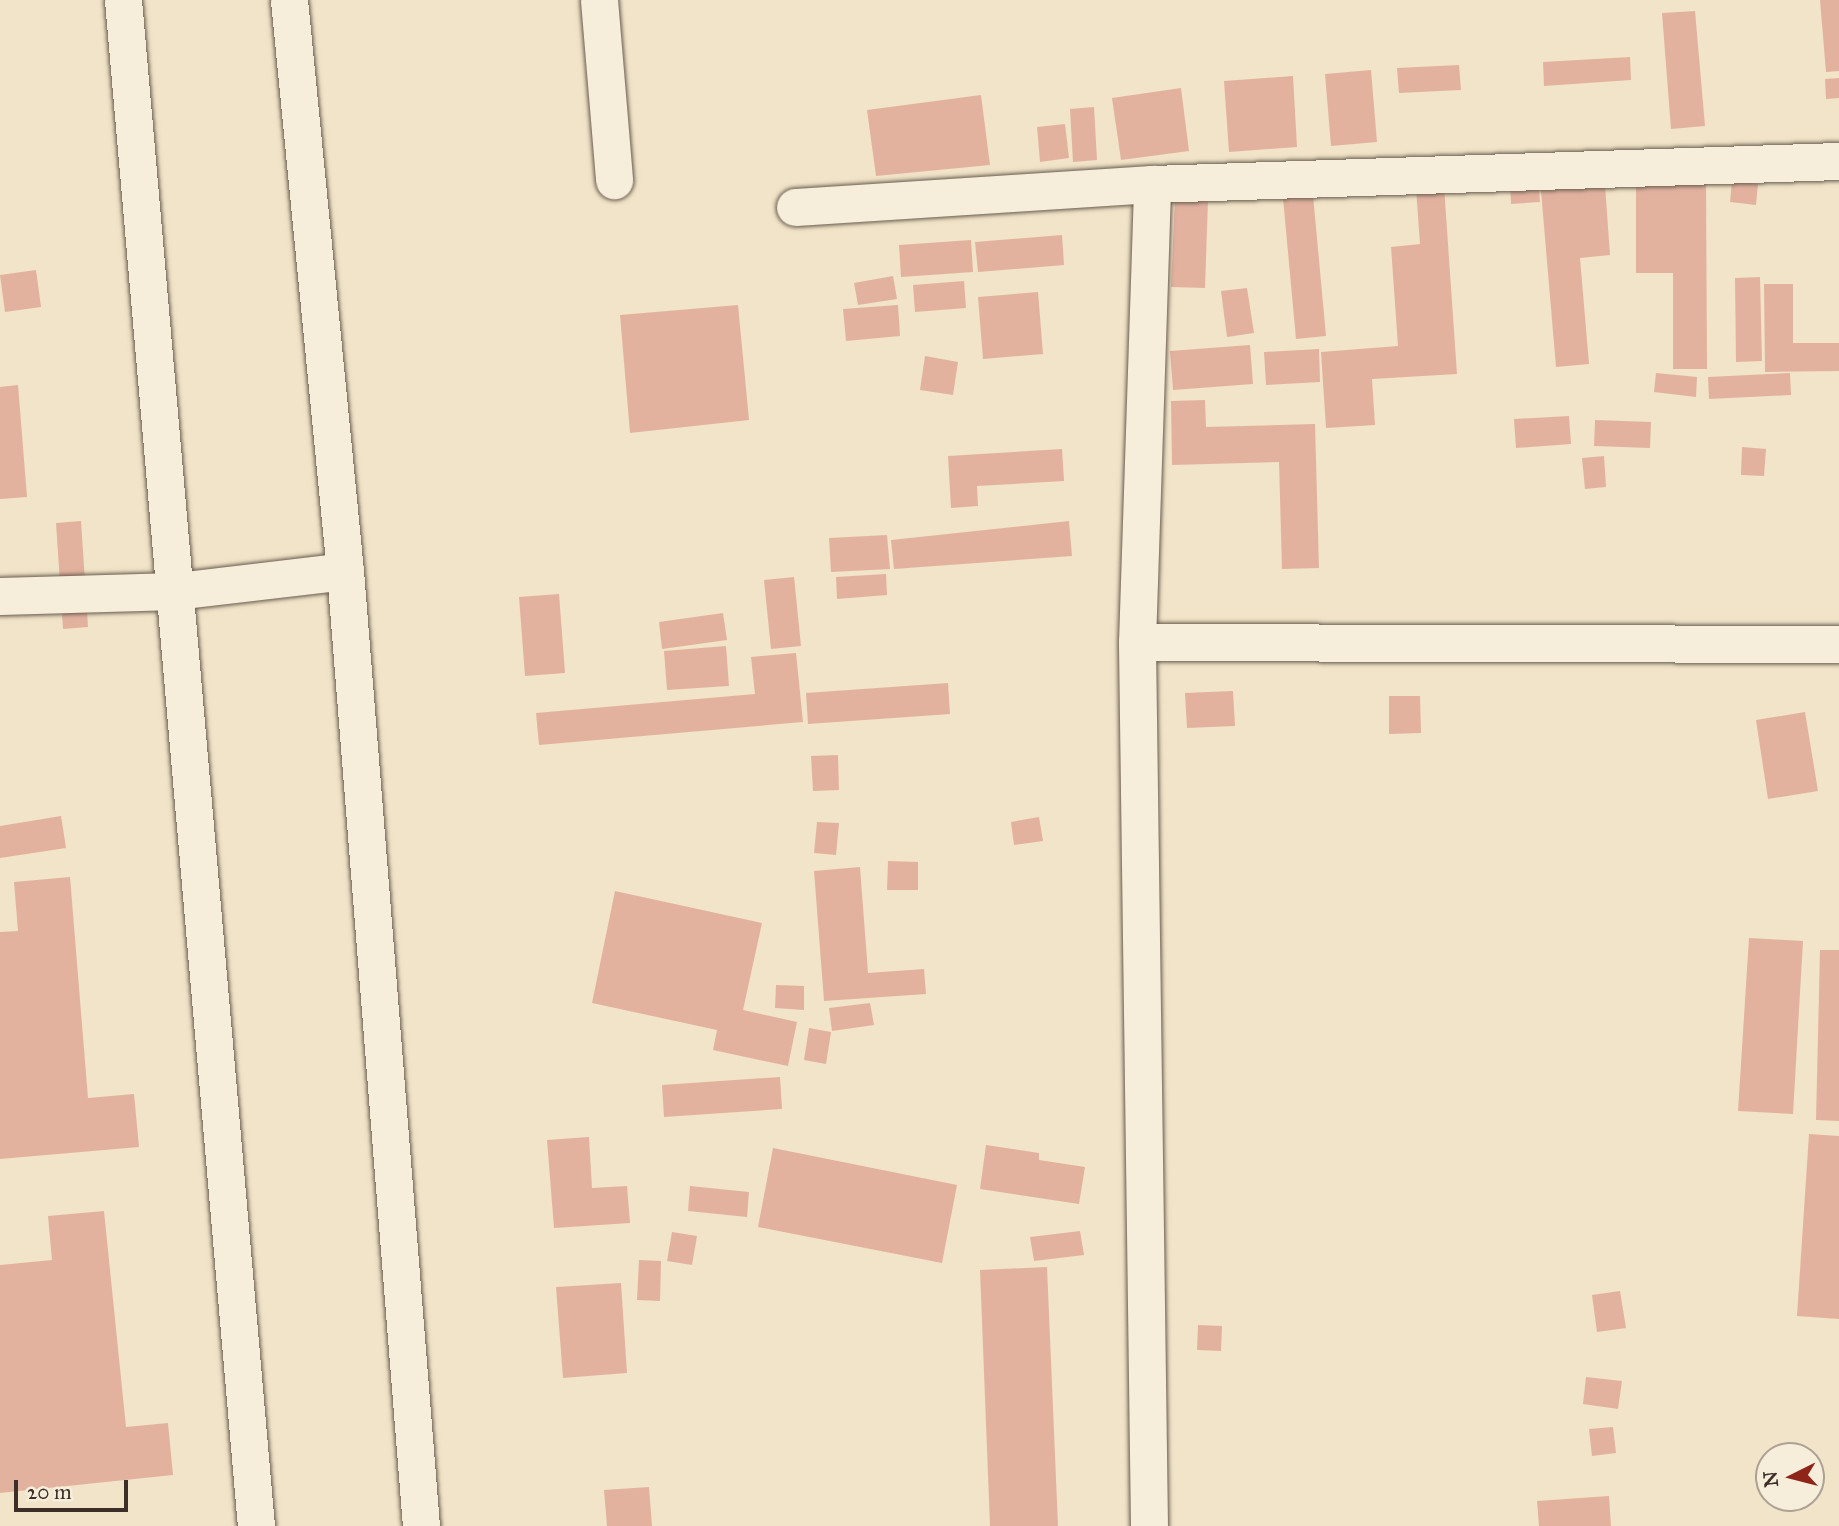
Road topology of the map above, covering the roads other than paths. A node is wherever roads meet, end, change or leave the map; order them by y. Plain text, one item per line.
1 (123, 0) edge
2 (289, 0) edge
3 (599, 0) edge
4 (1839, 161) edge
5 (614, 180) dead end
6 (1152, 184) junction
7 (795, 208) dead end
8 (345, 571) junction
9 (176, 591) junction
10 (0, 596) edge
11 (1137, 642) junction
12 (1839, 644) edge
13 (256, 1526) edge
14 (421, 1526) edge
15 (1149, 1526) edge

1 - 9 street
2 - 8 street
3 - 5 street
4 - 6 street
6 - 7 street
6 - 11 street
8 - 9 street
8 - 14 street
9 - 10 street
9 - 13 street
11 - 12 street
11 - 15 street

